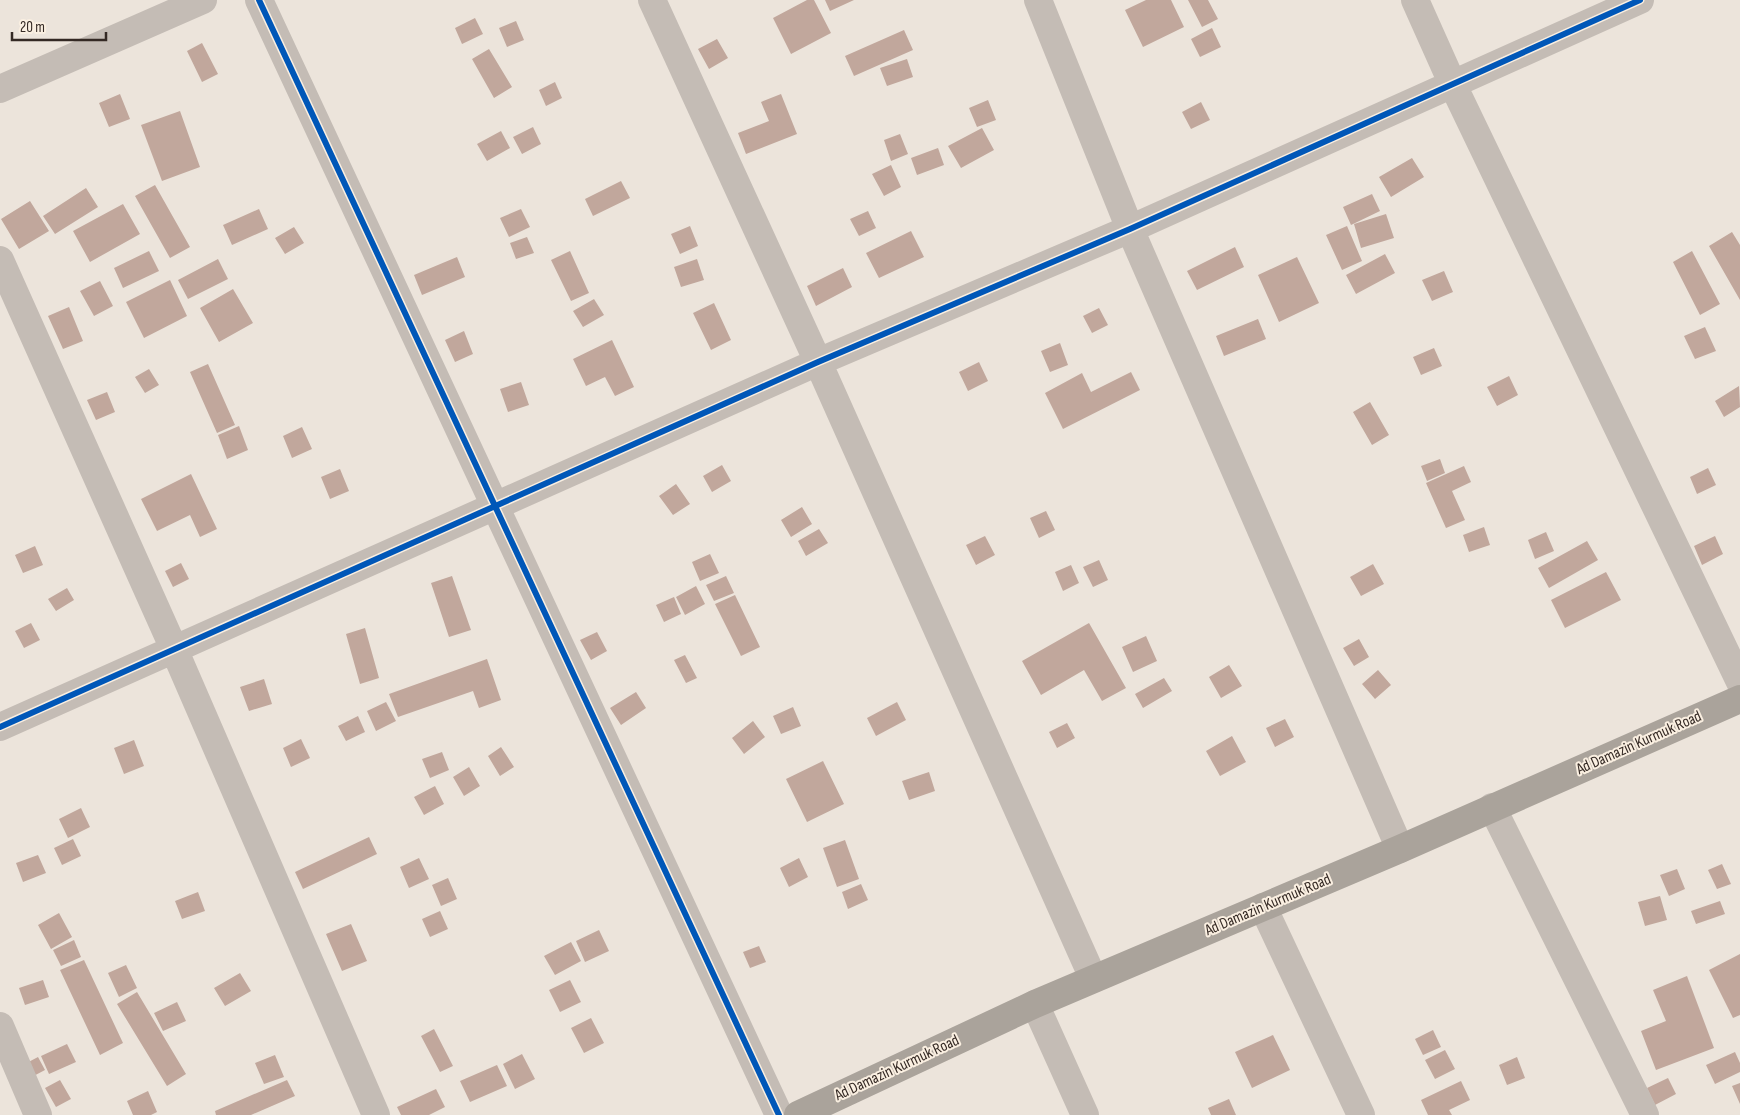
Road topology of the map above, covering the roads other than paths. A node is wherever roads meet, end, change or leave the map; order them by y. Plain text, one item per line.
1 (203, 0) edge
2 (259, 0) edge
3 (652, 0) edge
4 (1038, 0) edge
5 (1415, 0) edge
6 (1640, 0) edge
7 (1453, 85) junction
8 (0, 89) edge
9 (1130, 229) junction
10 (0, 260) edge
11 (818, 362) junction
12 (494, 507) junction
13 (174, 649) junction
14 (1740, 682) edge
15 (1740, 699) edge
16 (0, 727) edge
17 (1492, 808) junction
18 (1400, 849) junction
19 (1262, 907) junction
20 (1093, 978) junction
21 (1035, 1004) junction
22 (0, 1026) edge
23 (38, 1115) edge
24 (376, 1115) edge
25 (779, 1115) edge
26 (798, 1115) edge
27 (1085, 1115) edge
28 (1361, 1115) edge
29 (1645, 1115) edge

1 - 8 street
2 - 12 street
3 - 11 street
4 - 9 street
5 - 7 street
6 - 7 street
7 - 9 street
7 - 14 street
9 - 11 street
9 - 18 street
10 - 13 street
11 - 12 street
11 - 20 street
12 - 13 street
12 - 25 street
13 - 16 street
13 - 24 street
15 - 17 highway, Ad Damazin Kurmuk Road
17 - 18 highway, Ad Damazin Kurmuk Road
17 - 29 street
18 - 19 highway, Ad Damazin Kurmuk Road
19 - 20 highway, Ad Damazin Kurmuk Road
19 - 28 street
20 - 21 highway, Ad Damazin Kurmuk Road
21 - 26 highway, Ad Damazin Kurmuk Road
21 - 27 street
22 - 23 street

